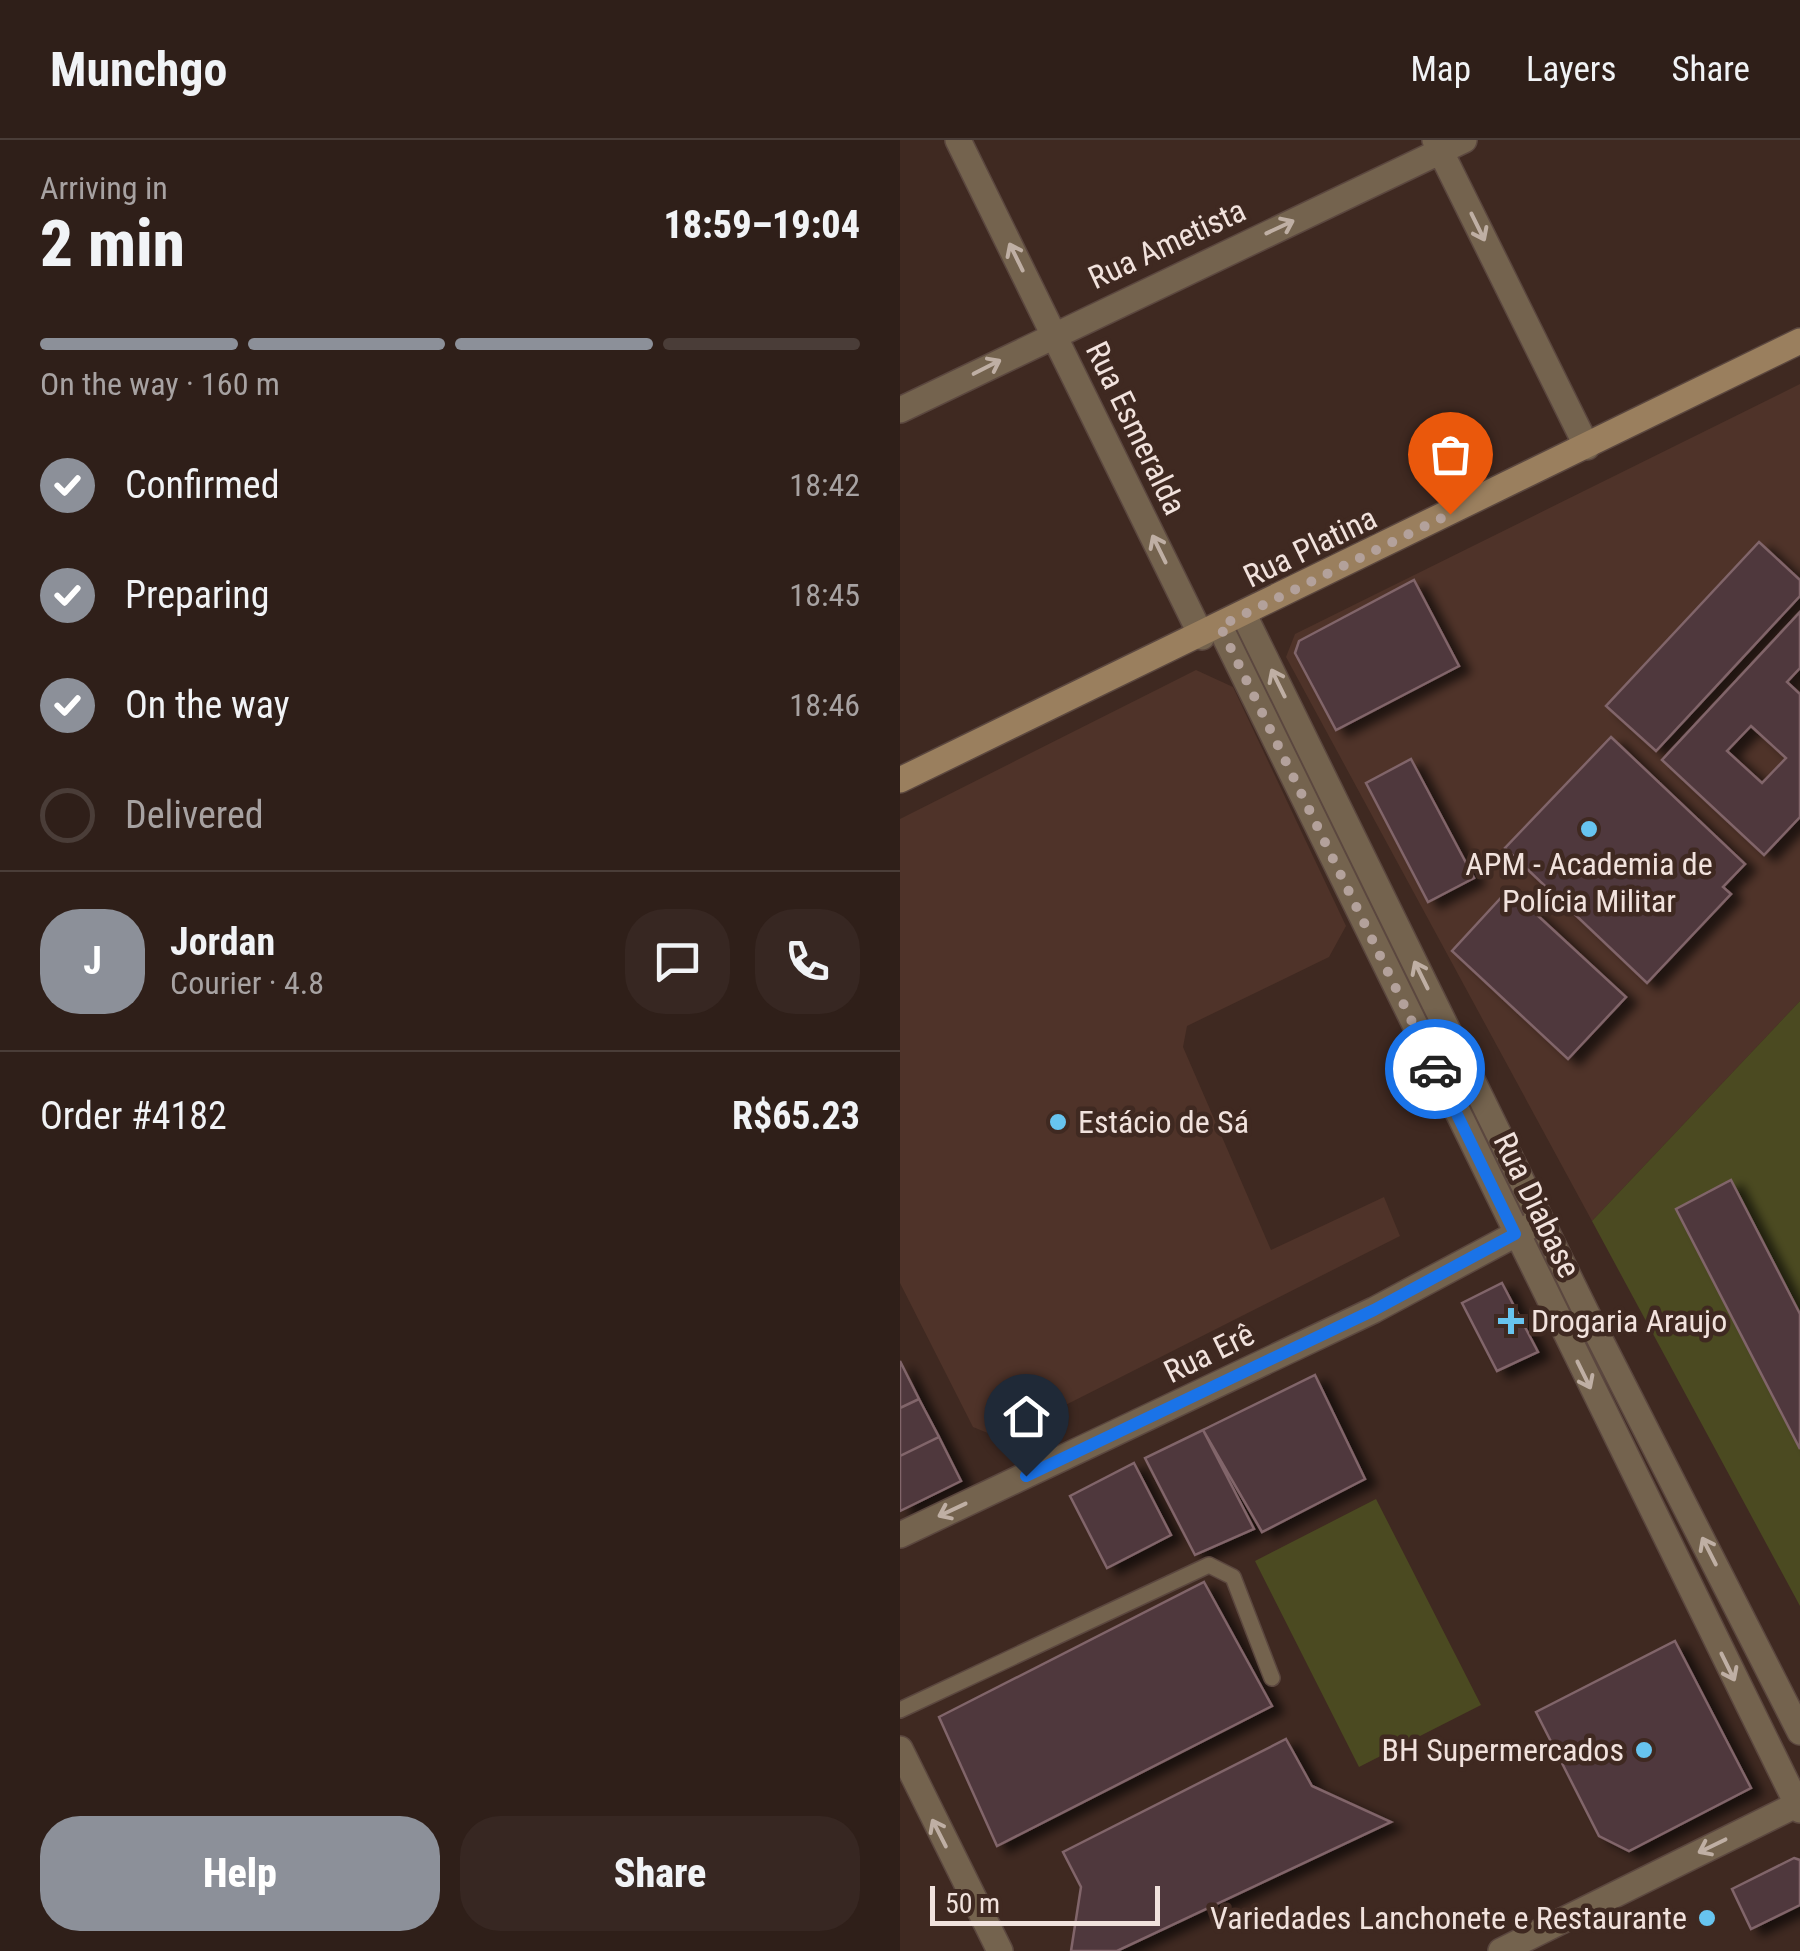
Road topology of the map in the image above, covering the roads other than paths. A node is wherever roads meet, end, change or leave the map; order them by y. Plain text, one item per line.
1 (958, 140) edge
2 (1447, 144) edge
3 (1054, 333) junction
4 (1800, 341) edge
5 (900, 410) edge
6 (1587, 447) junction
7 (1244, 615) junction
8 (1211, 632) junction
9 (900, 780) edge
10 (1542, 1220) junction
11 (1515, 1234) junction
12 (900, 1535) edge
13 (1272, 1678) dead end
14 (900, 1710) edge
15 (1800, 1732) edge
16 (900, 1749) edge
17 (1799, 1806) edge
18 (1000, 1951) edge
19 (1501, 1951) edge

3 -> 1 street, Rua Esmeralda
3 -> 2 street, Rua Ametista
2 -> 6 street
5 -> 3 street, Rua Ametista
8 -> 3 street, Rua Esmeralda
4 - 6 street, Rua Platina
6 - 7 street, Rua Platina
7 - 8 street, Rua Platina
10 -> 7 street, Rua Diabase
8 - 9 street, Rua Platina
8 - 11 street, Rua Diabase
10 - 11 street, Rua Erê
15 -> 10 street, Rua Diabase
11 -> 12 street, Rua Erê
11 -> 17 street, Rua Diabase
13 - 14 lane
18 -> 16 street
17 -> 19 street

